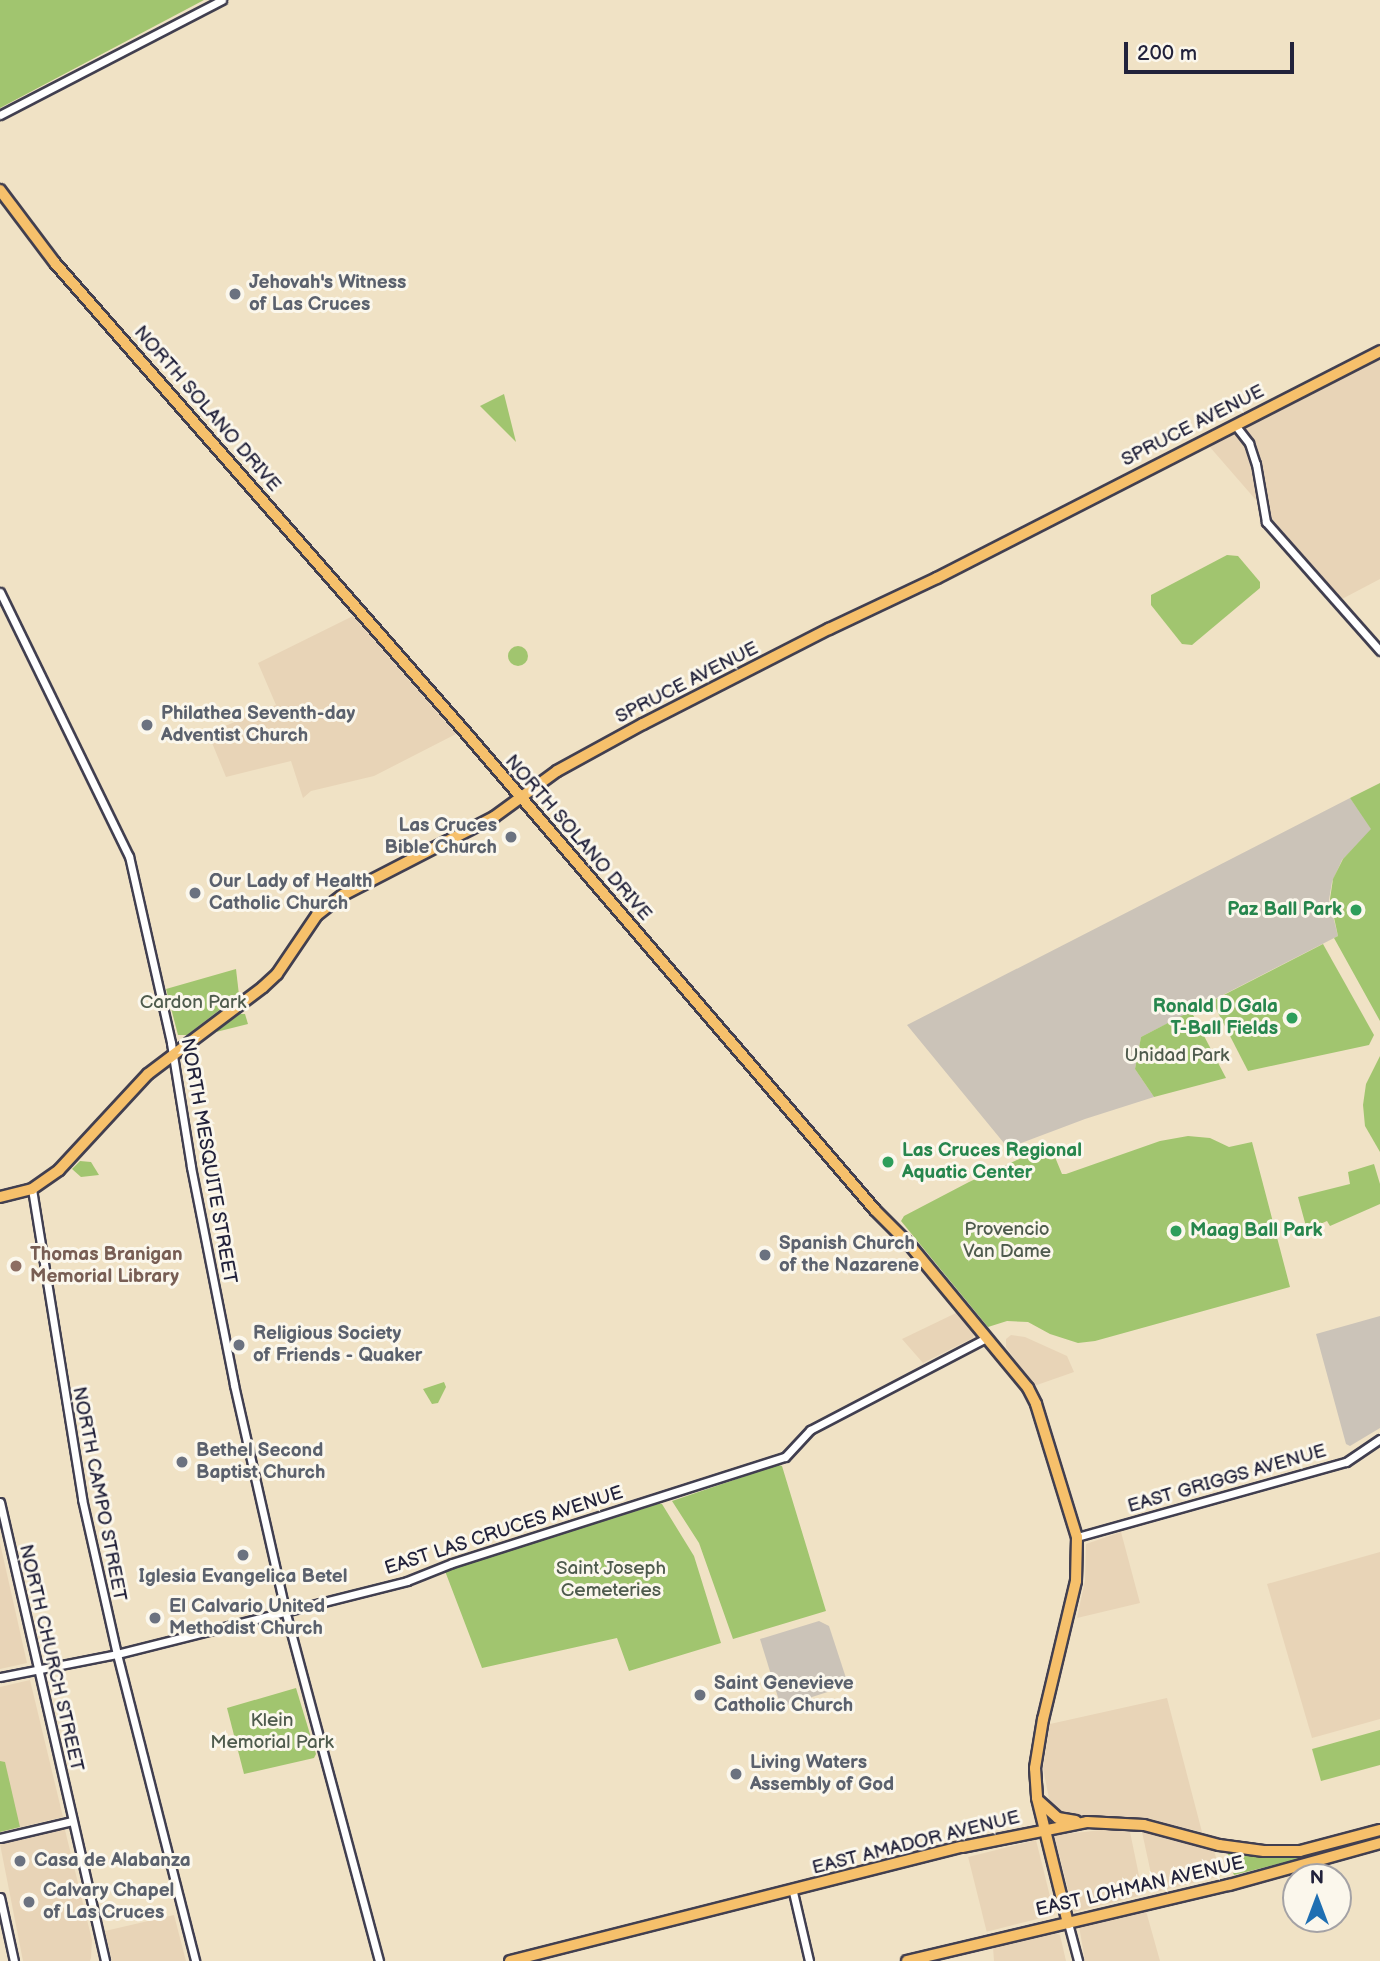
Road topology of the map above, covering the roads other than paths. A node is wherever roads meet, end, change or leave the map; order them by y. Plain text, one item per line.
1 (222, 0) edge
2 (0, 115) edge
3 (0, 190) edge
4 (1380, 351) edge
5 (1235, 425) junction
6 (0, 592) edge
7 (1380, 651) edge
8 (520, 798) junction
9 (174, 1056) junction
10 (32, 1189) junction
11 (0, 1198) edge
12 (986, 1338) junction
13 (1380, 1438) edge
14 (0, 1503) edge
15 (1077, 1537) junction
16 (285, 1610) junction
17 (117, 1654) junction
18 (38, 1670) junction
19 (0, 1677) edge
20 (1037, 1798) junction
21 (72, 1821) junction
22 (1087, 1822) junction
23 (1044, 1830) junction
24 (1380, 1830) edge
25 (0, 1838) edge
26 (1380, 1843) edge
27 (793, 1892) junction
28 (0, 1897) edge
29 (1068, 1923) junction
30 (14, 1961) edge
31 (105, 1961) edge
32 (195, 1961) edge
33 (379, 1961) edge
34 (510, 1961) edge
35 (809, 1961) edge
36 (907, 1961) edge
37 (1078, 1961) edge

1 - 2 street
3 - 8 main road, NORTH SOLANO DRIVE
4 - 5 main road, SPRUCE AVENUE
5 - 7 street
5 - 8 main road, SPRUCE AVENUE
6 - 9 street, NORTH MESQUITE STREET
8 - 9 main road, SPRUCE AVENUE
8 - 12 main road, NORTH SOLANO DRIVE
9 - 10 main road, SPRUCE AVENUE
9 - 16 street, NORTH MESQUITE STREET
10 - 11 main road
10 - 17 street, NORTH CAMPO STREET
12 - 15 main road, NORTH SOLANO DRIVE
12 - 16 street, EAST LAS CRUCES AVENUE
13 - 15 street, EAST GRIGGS AVENUE
14 - 18 street, NORTH CHURCH STREET
15 - 20 main road, NORTH SOLANO DRIVE
16 - 17 street, EAST LAS CRUCES AVENUE
16 - 33 street, NORTH MESQUITE STREET
17 - 18 street, EAST LAS CRUCES AVENUE
17 - 32 street, NORTH CAMPO STREET
18 - 19 street, EAST LAS CRUCES AVENUE
18 - 21 street, NORTH CHURCH STREET
20 - 22 main road
20 - 23 main road, NORTH SOLANO DRIVE
21 - 25 street
21 - 31 street, NORTH CHURCH STREET
22 - 23 main road, EAST AMADOR AVENUE
22 - 24 main road, EAST AMADOR AVENUE
23 - 27 main road, EAST AMADOR AVENUE
23 - 29 main road, NORTH SOLANO DRIVE
26 - 29 main road, EAST LOHMAN AVENUE
27 - 34 main road, EAST AMADOR AVENUE
27 - 35 street
28 - 30 street
29 - 36 main road, EAST LOHMAN AVENUE
29 - 37 street

